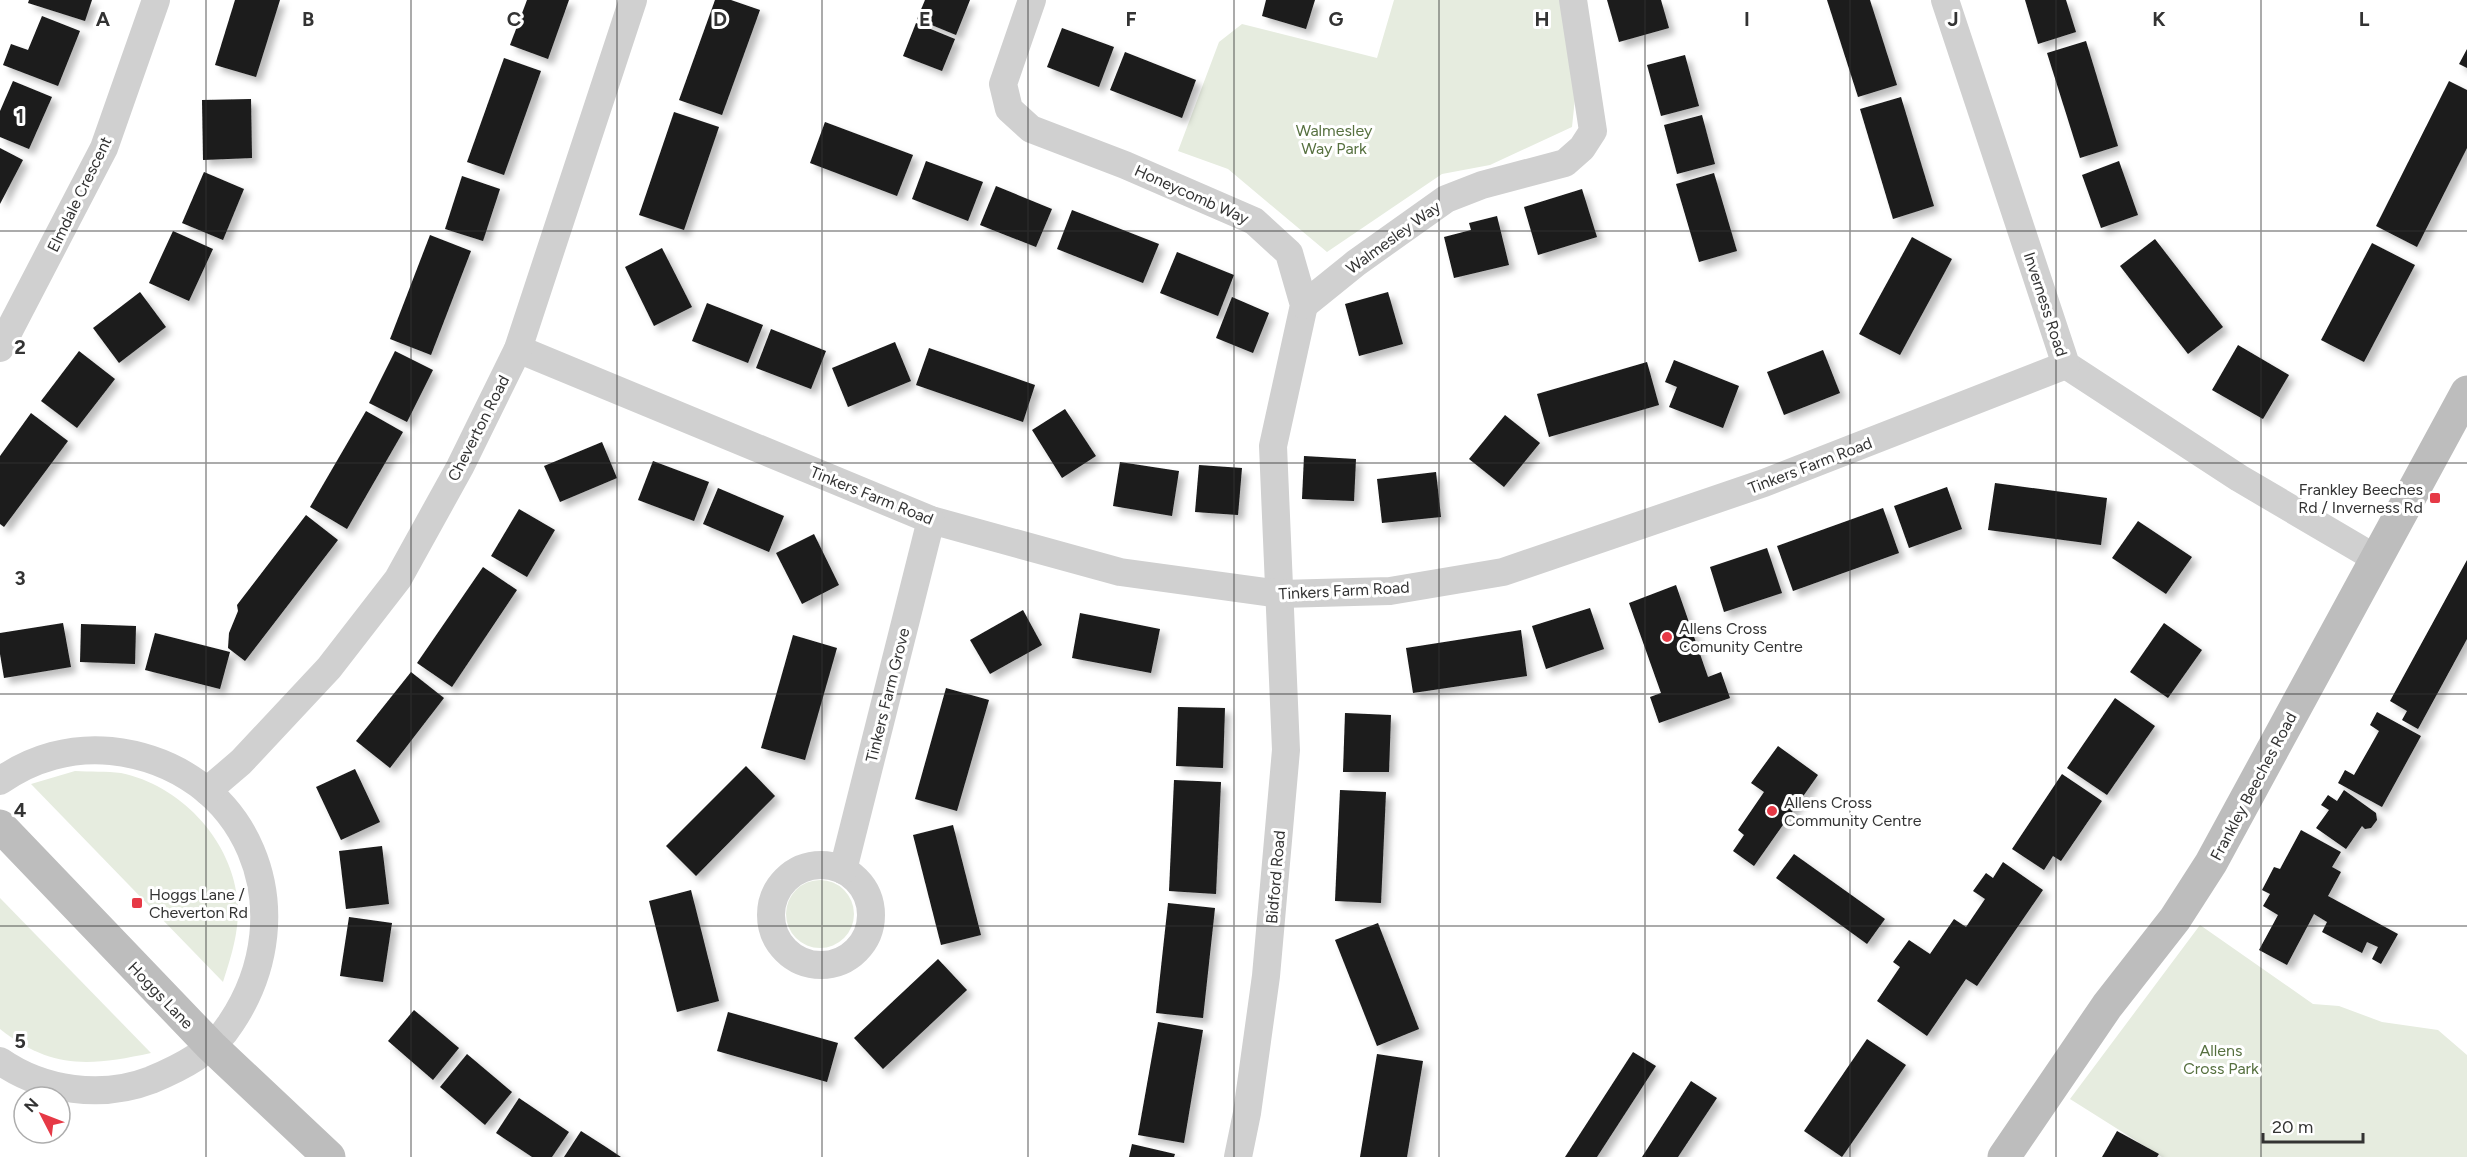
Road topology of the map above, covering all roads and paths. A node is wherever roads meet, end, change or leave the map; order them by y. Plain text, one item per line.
1 (156, 0) edge
2 (633, 0) edge
3 (1032, 0) edge
4 (1573, 0) edge
5 (1945, 0) edge
6 (1304, 305) junction
7 (0, 348) edge
8 (518, 349) junction
9 (2066, 365) junction
10 (2467, 392) edge
11 (931, 520) junction
12 (2375, 558) junction
13 (1281, 594) junction
14 (0, 781) edge
15 (207, 791) junction
16 (0, 826) edge
17 (843, 870) dead end
18 (211, 1046) junction
19 (0, 1060) edge
20 (329, 1157) edge
21 (1238, 1157) edge
22 (2004, 1157) edge

1 - 7 street, Elmdale Crescent
2 - 8 street, Cheverton Road
3 - 6 street, Honeycomb Way
4 - 6 street, Walmesley Way
5 - 9 street, Inverness Road
6 - 13 street, Honeycomb Way
8 - 11 street, Tinkers Farm Road
8 - 15 street, Cheverton Road
9 - 12 street, Inverness Road
9 - 13 street, Tinkers Farm Road
10 - 12 street, Frankley Beeches Road
11 - 13 street, Tinkers Farm Road
11 - 17 street, Tinkers Farm Grove
12 - 22 street, Frankley Beeches Road
13 - 21 street, Bidford Road
14 - 15 street
15 - 18 street
16 - 18 street, Hoggs Lane
18 - 19 street
18 - 20 street, Hoggs Lane

